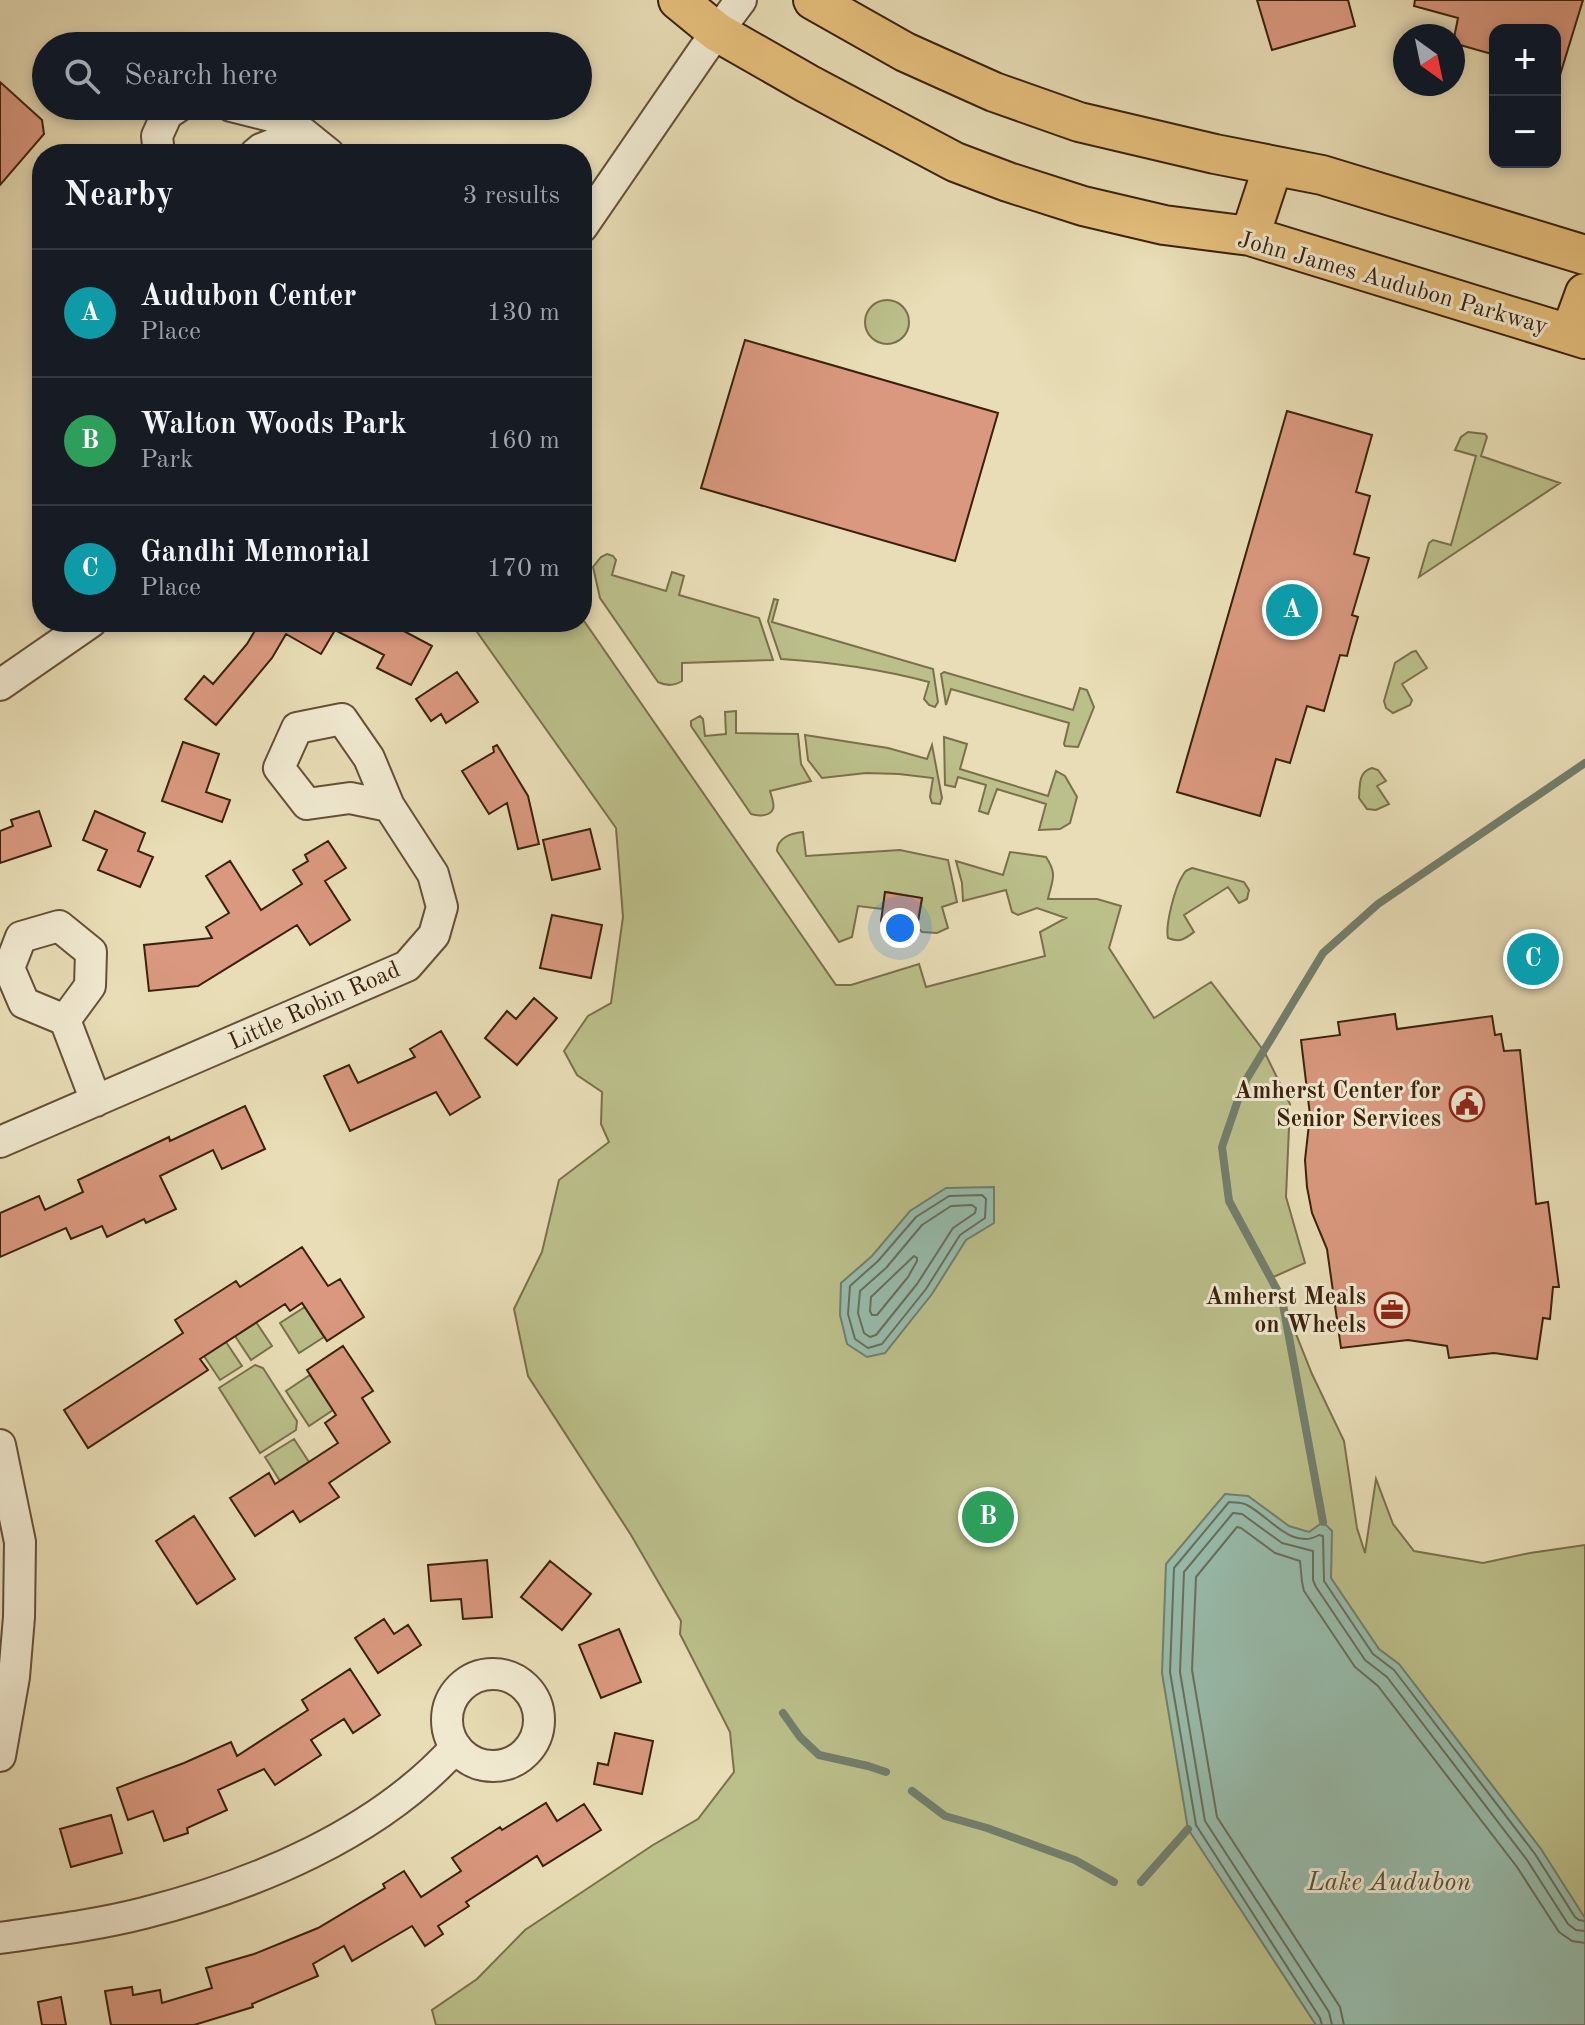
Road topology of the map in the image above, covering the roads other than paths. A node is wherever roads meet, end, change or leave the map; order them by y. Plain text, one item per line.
1 (678, 0) edge
2 (741, 0) edge
3 (813, 0) edge
4 (717, 32) junction
5 (164, 120) edge
6 (279, 120) edge
7 (303, 133) junction
8 (158, 144) edge
9 (274, 144) edge
10 (317, 144) edge
11 (1273, 166) junction
12 (592, 213) edge
13 (1250, 236) junction
14 (1585, 255) edge
15 (1585, 293) edge
16 (1577, 336) edge
17 (77, 632) edge
18 (0, 685) edge
19 (389, 806) dead end
20 (65, 1020) dead end
21 (96, 1101) junction
22 (0, 1142) edge
23 (0, 1445) edge
24 (456, 1747) dead end
25 (0, 1756) edge
26 (0, 1938) edge

1 - 4 main road, John James Audubon Parkway
2 - 4 street
3 - 11 main road
4 - 12 street
4 - 13 main road, John James Audubon Parkway
5 - 8 street
6 - 7 street
7 - 9 street
7 - 10 street
11 - 13 main road
11 - 14 main road
13 - 16 main road, John James Audubon Parkway
15 - 16 main road
17 - 18 street
19 - 21 street, Little Robin Road
20 - 21 street
21 - 22 street, Little Robin Road
23 - 25 street
24 - 26 street

